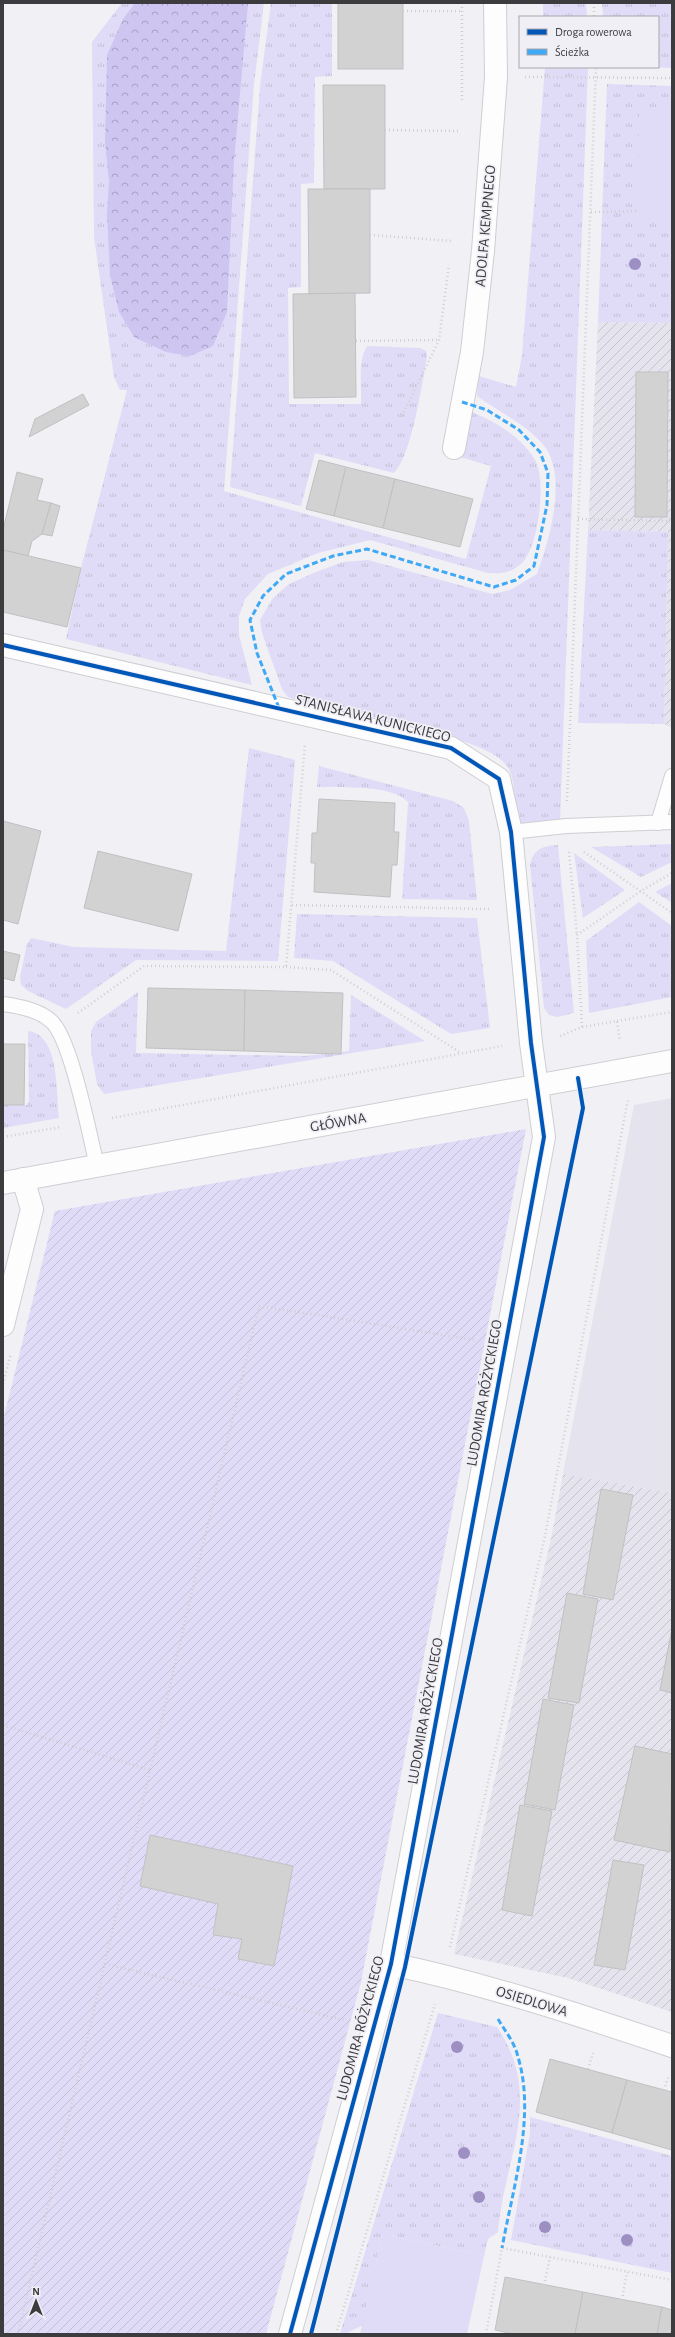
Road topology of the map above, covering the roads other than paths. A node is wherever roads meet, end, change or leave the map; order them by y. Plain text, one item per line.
1 (495, 3) edge
2 (454, 448) dead end
3 (3, 645) edge
4 (672, 776) edge
5 (658, 822) junction
6 (672, 822) edge
7 (511, 832) junction
8 (3, 1004) edge
9 (672, 1061) edge
10 (537, 1086) junction
11 (97, 1166) junction
12 (13, 1181) edge
13 (3, 1325) edge
14 (391, 1964) junction
15 (672, 2046) edge
16 (290, 2334) edge

1 - 2 street, ADOLFA KEMPNEGO
3 - 7 street, STANISŁAWA KUNICKIEGO
4 - 5 lane
5 - 6 lane
5 - 7 lane
7 - 10 street, STANISŁAWA KUNICKIEGO
8 - 11 lane
9 - 10 street, GŁÓWNA
10 - 11 street, GŁÓWNA
10 - 14 street, LUDOMIRA RÓŻYCKIEGO
11 - 12 street, GŁÓWNA
12 - 13 street
14 - 15 street, OSIEDLOWA
14 - 16 street, LUDOMIRA RÓŻYCKIEGO

